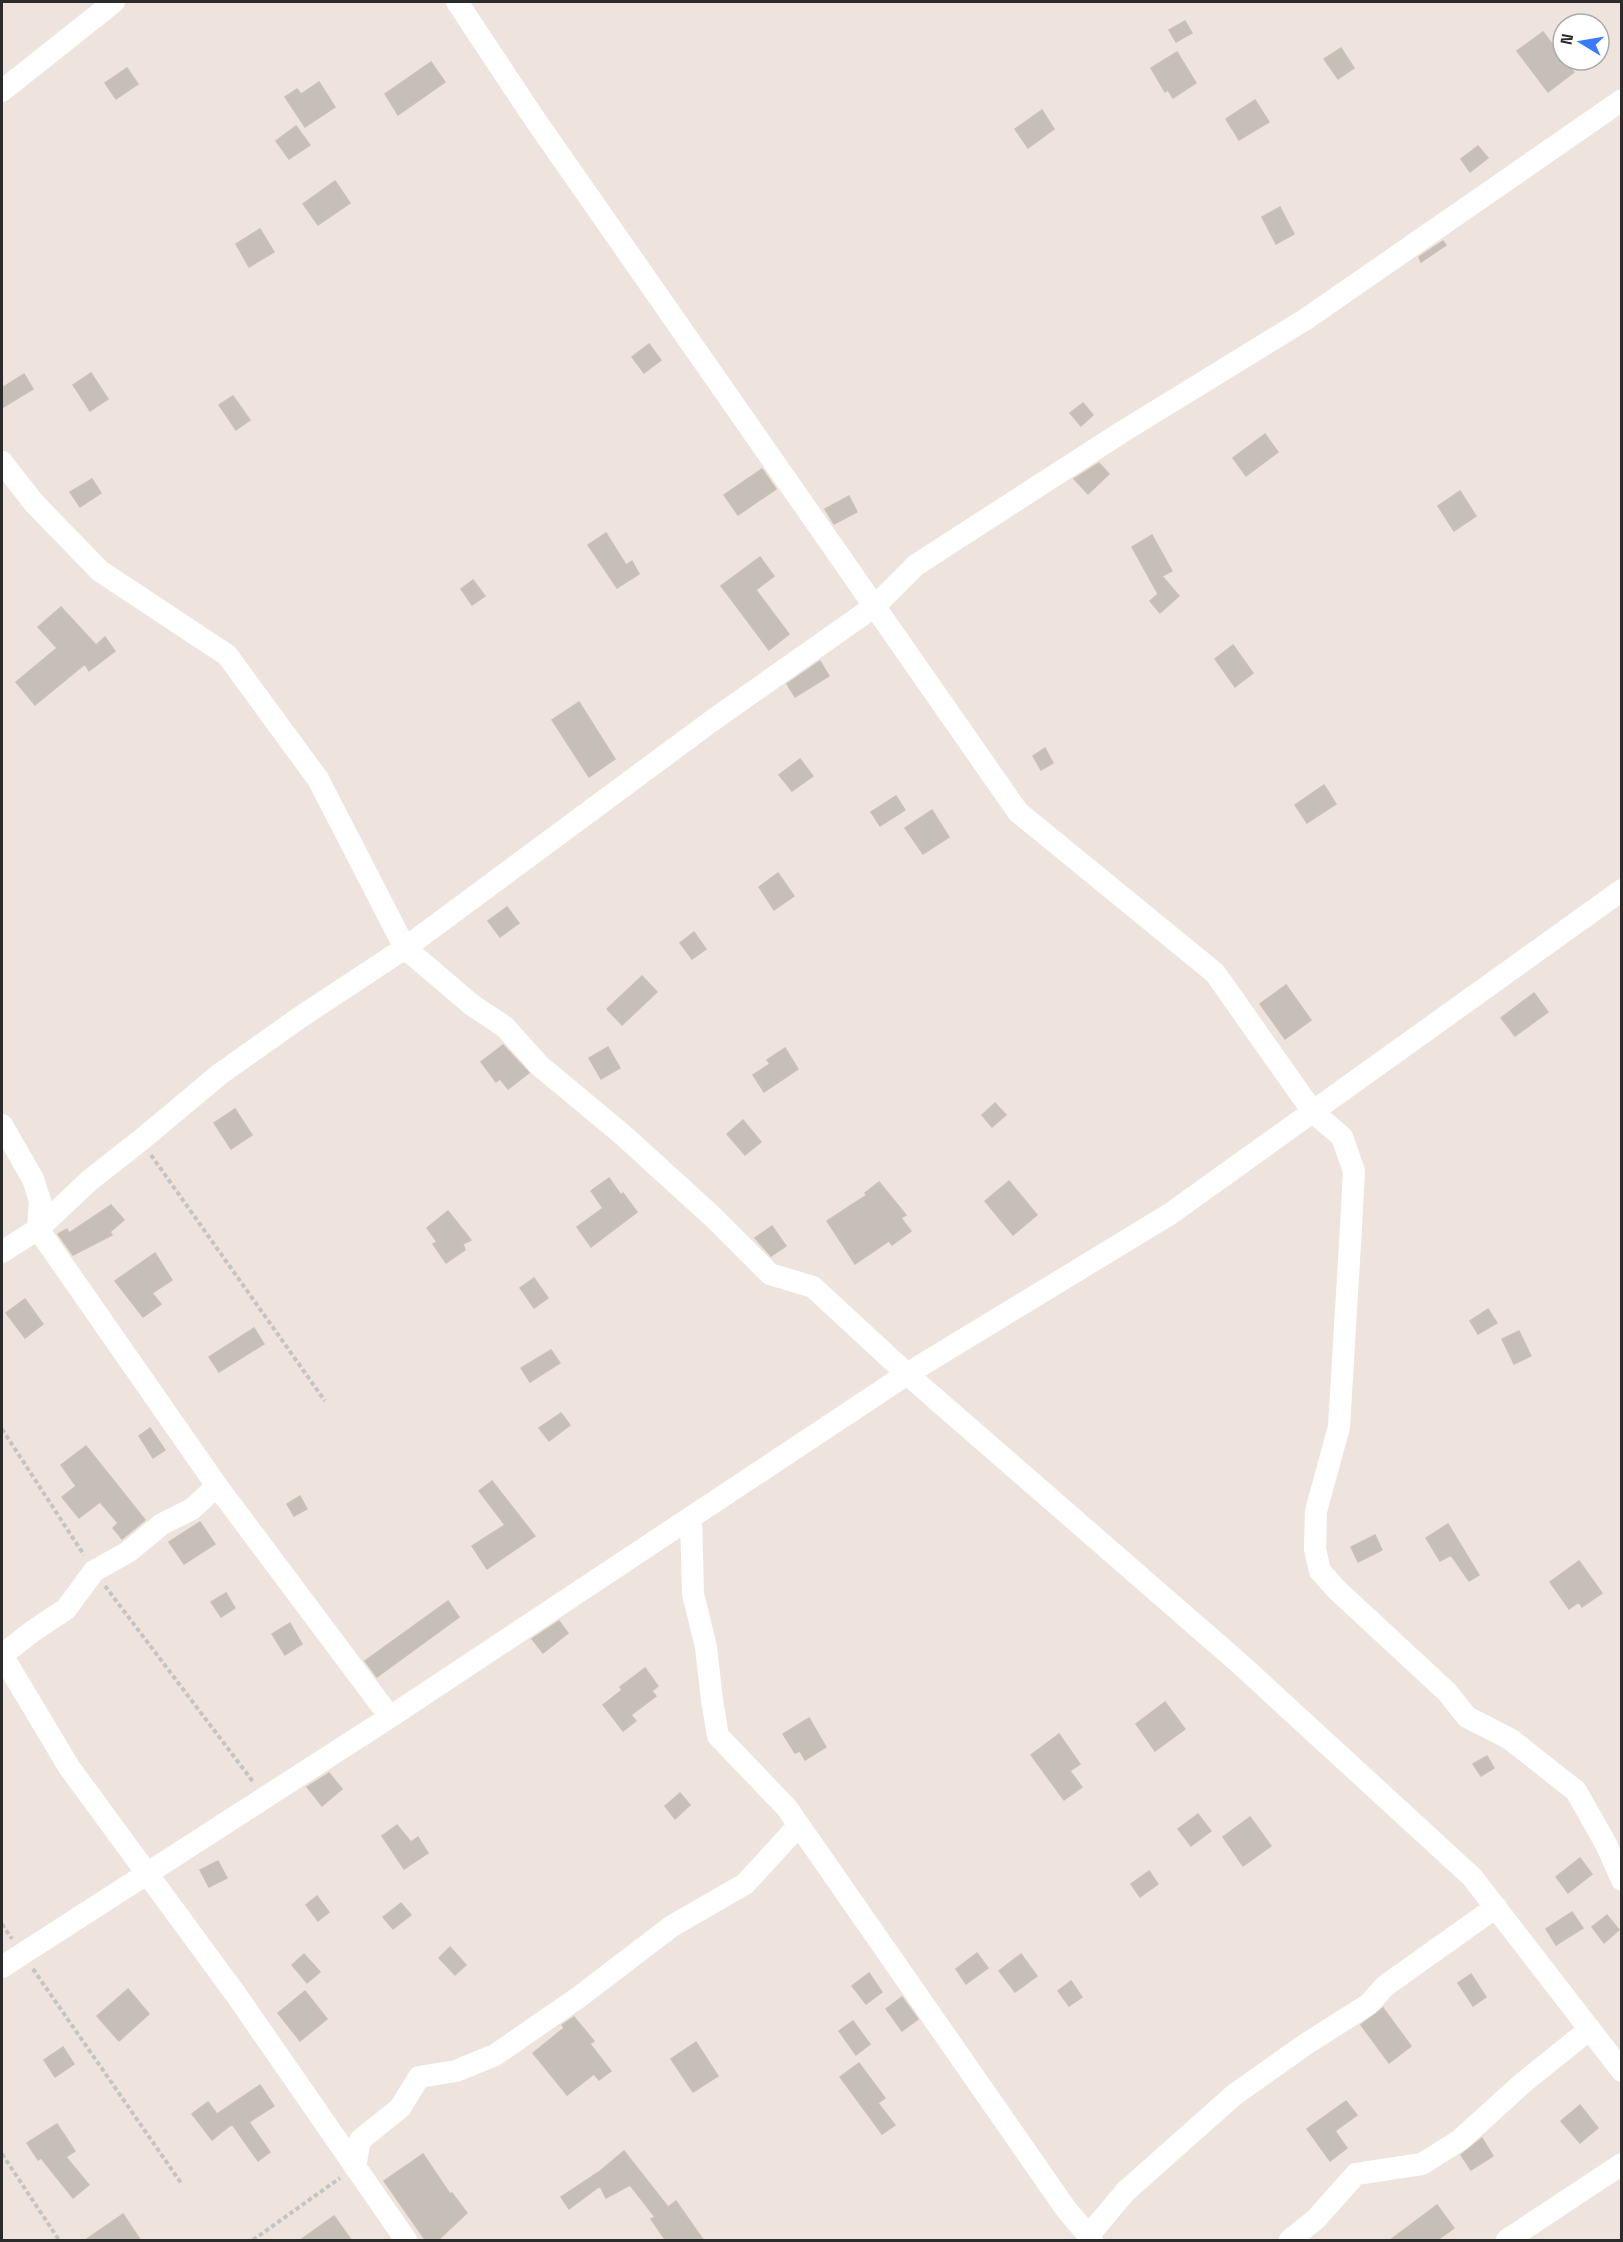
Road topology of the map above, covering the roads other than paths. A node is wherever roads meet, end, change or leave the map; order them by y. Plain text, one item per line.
1 (114, 2) edge
2 (457, 2) edge
3 (2, 91) edge
4 (1622, 100) edge
5 (2, 462) edge
6 (875, 606) junction
7 (1622, 890) edge
8 (405, 948) junction
9 (1313, 1112) junction
10 (2, 1125) edge
11 (38, 1229) junction
12 (2, 1252) edge
13 (907, 1374) junction
14 (217, 1486) junction
15 (691, 1517) junction
16 (2, 1655) edge
17 (390, 1717) junction
18 (799, 1826) junction
19 (146, 1875) junction
20 (1622, 1880) edge
21 (1496, 1907) junction
22 (2, 1967) edge
23 (1590, 2029) junction
24 (1622, 2071) edge
25 (1622, 2164) edge
26 (355, 2167) junction
27 (1090, 2238) edge
28 (406, 2241) edge
29 (1290, 2241) edge
30 (1507, 2241) edge

1 - 3 street
2 - 6 street
4 - 6 street
5 - 8 street
6 - 8 street
6 - 9 street
7 - 9 street
8 - 11 street
8 - 13 street
9 - 13 street
9 - 20 street
10 - 11 street
11 - 12 street
11 - 14 street
13 - 15 street
13 - 21 street
14 - 16 street
14 - 17 street
15 - 17 street
15 - 18 street
16 - 19 street
17 - 19 street
18 - 26 street
18 - 27 street
19 - 22 street
19 - 26 street
21 - 23 street
21 - 27 street
23 - 24 street
23 - 29 street
25 - 30 street
26 - 28 street

